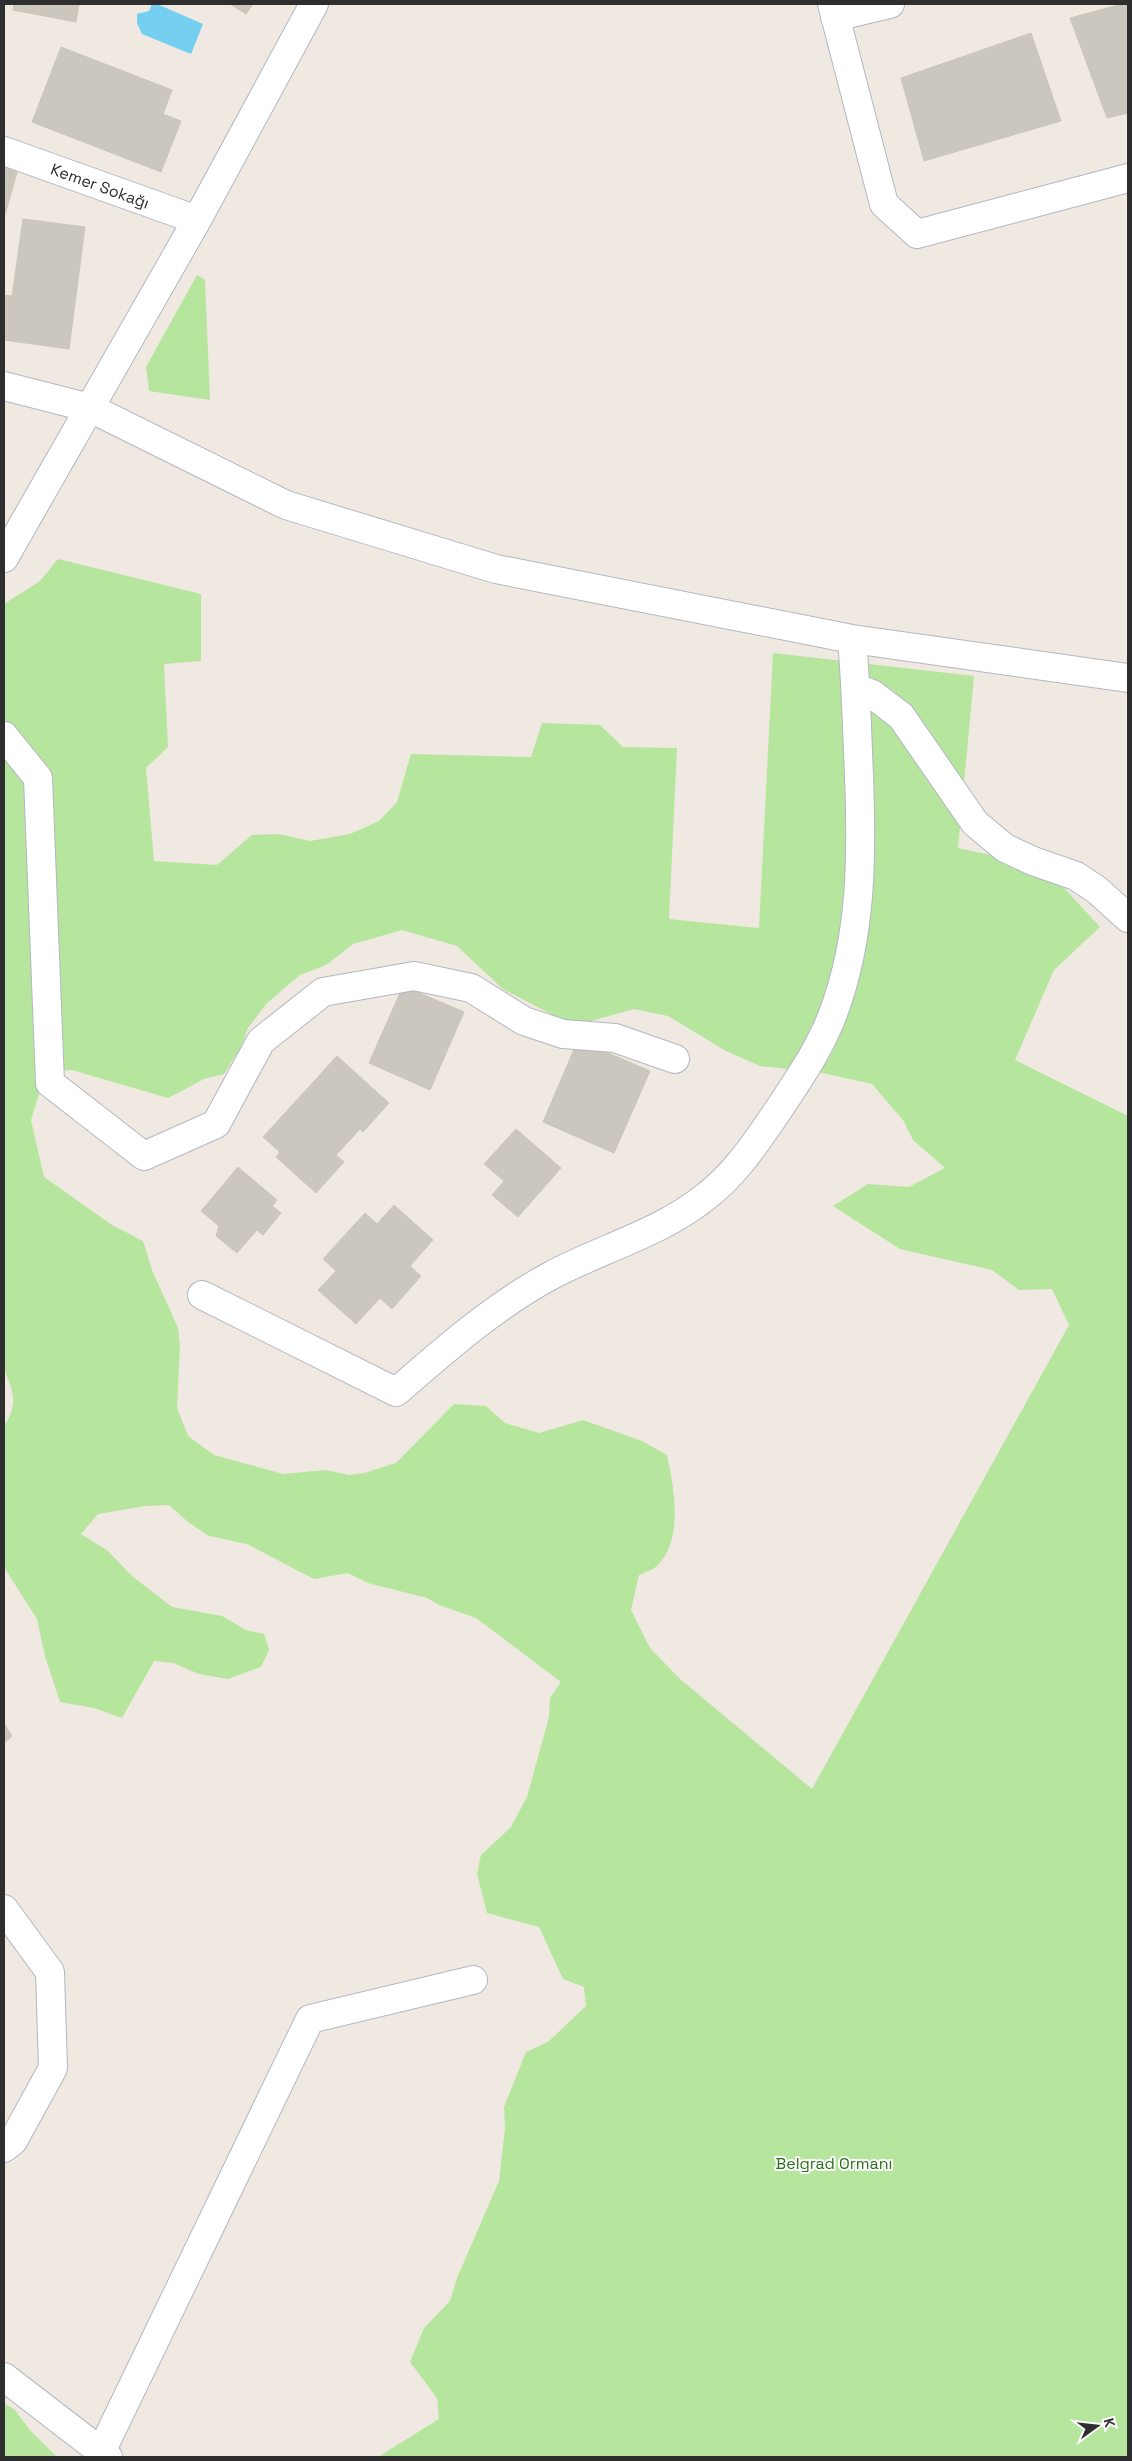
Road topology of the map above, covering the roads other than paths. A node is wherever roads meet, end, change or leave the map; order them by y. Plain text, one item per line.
1 (314, 4) edge
2 (890, 4) edge
3 (834, 10) edge
4 (4, 151) edge
5 (1128, 178) edge
6 (197, 220) junction
7 (4, 386) edge
8 (90, 408) junction
9 (4, 558) edge
10 (852, 639) junction
11 (1128, 678) edge
12 (856, 688) junction
13 (4, 736) edge
14 (1128, 918) edge
15 (674, 1059) dead end
16 (202, 1295) dead end
17 (4, 1909) edge
18 (472, 1980) dead end
19 (4, 2148) edge
20 (4, 2377) edge
21 (104, 2455) edge

1 - 6 street
2 - 3 street
3 - 5 street
4 - 6 street, Kemer Sokağı
6 - 8 street
7 - 8 street
8 - 9 street
8 - 10 street
10 - 11 street
10 - 12 street
12 - 14 street
12 - 16 street
13 - 15 street
17 - 19 street
18 - 21 street
20 - 21 street

